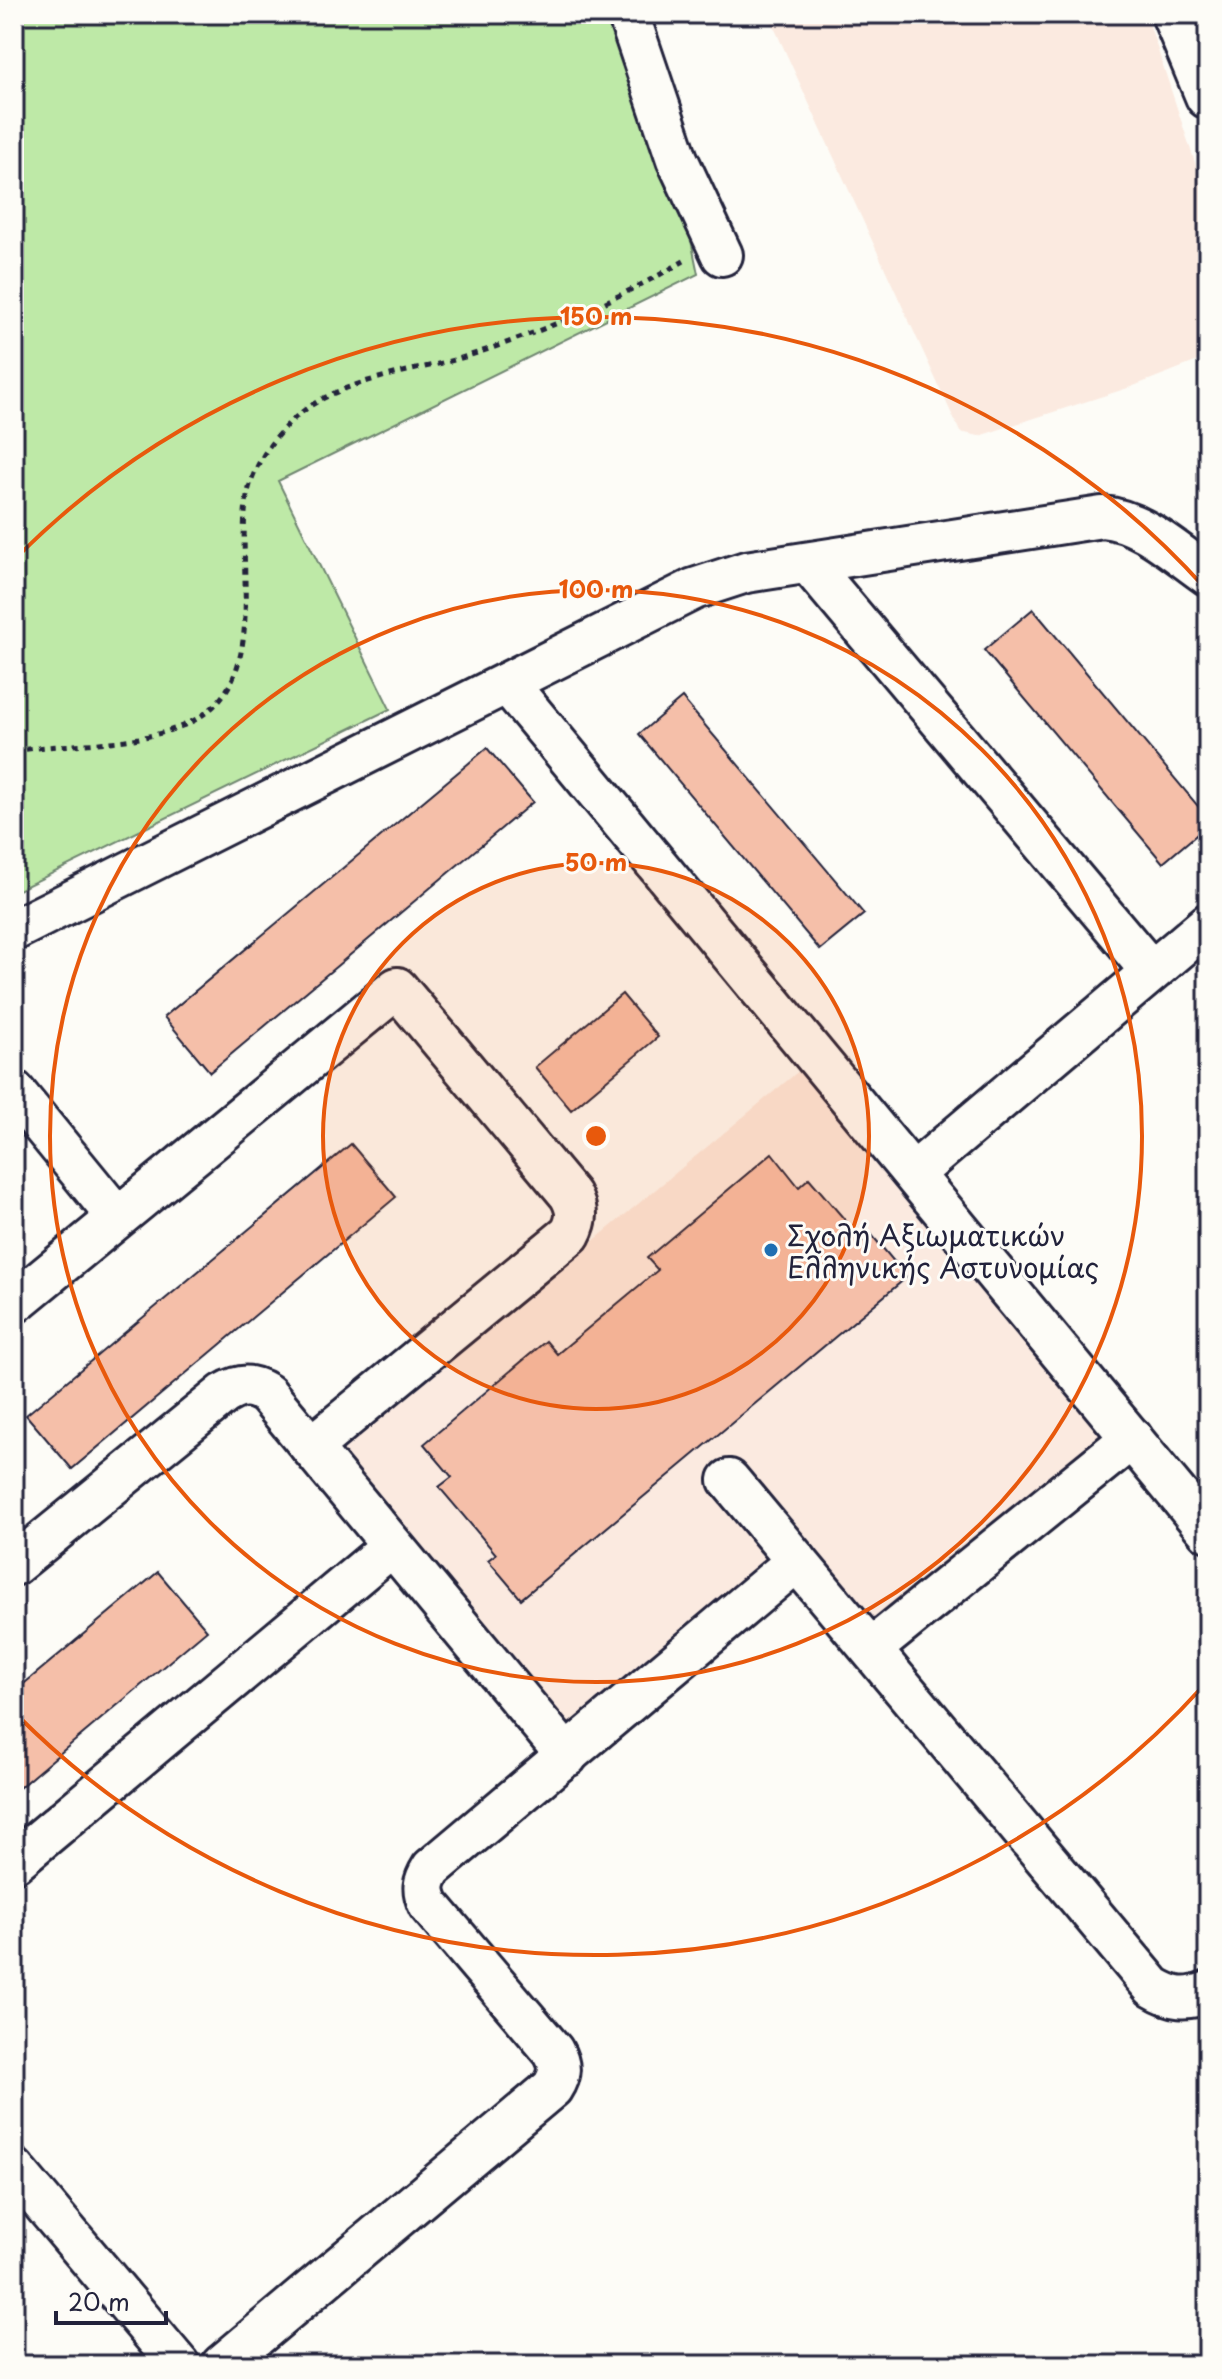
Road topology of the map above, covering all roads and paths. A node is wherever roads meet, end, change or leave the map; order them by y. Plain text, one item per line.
1 (628, 14) edge
2 (1174, 14) edge
3 (1208, 96) edge
4 (717, 246) joint
5 (808, 563) junction
6 (1208, 575) edge
7 (507, 683) junction
8 (14, 751) edge
9 (1208, 924) edge
10 (14, 930) edge
11 (1151, 971) junction
12 (14, 1091) edge
13 (914, 1173) junction
14 (117, 1217) junction
15 (14, 1303) edge
16 (1132, 1438) junction
17 (311, 1447) junction
18 (729, 1480) dead end
19 (1208, 1531) edge
20 (392, 1546) junction
21 (797, 1561) junction
22 (14, 1565) edge
23 (871, 1649) junction
24 (567, 1756) junction
25 (14, 1862) edge
26 (1208, 1992) edge
27 (14, 2169) edge
28 (179, 2365) edge
29 (222, 2365) edge

1 - 4 street
2 - 3 main road
4 - 8 path
5 - 6 street
5 - 7 street
5 - 11 street
7 - 10 street
7 - 13 street
9 - 11 street
11 - 13 street
12 - 14 street
13 - 16 street
14 - 15 street
14 - 17 street
16 - 19 street
16 - 23 street
17 - 20 street
17 - 22 street
18 - 21 street
20 - 24 street
20 - 25 street
21 - 23 street
21 - 24 street
23 - 26 street
24 - 29 street
27 - 28 street

